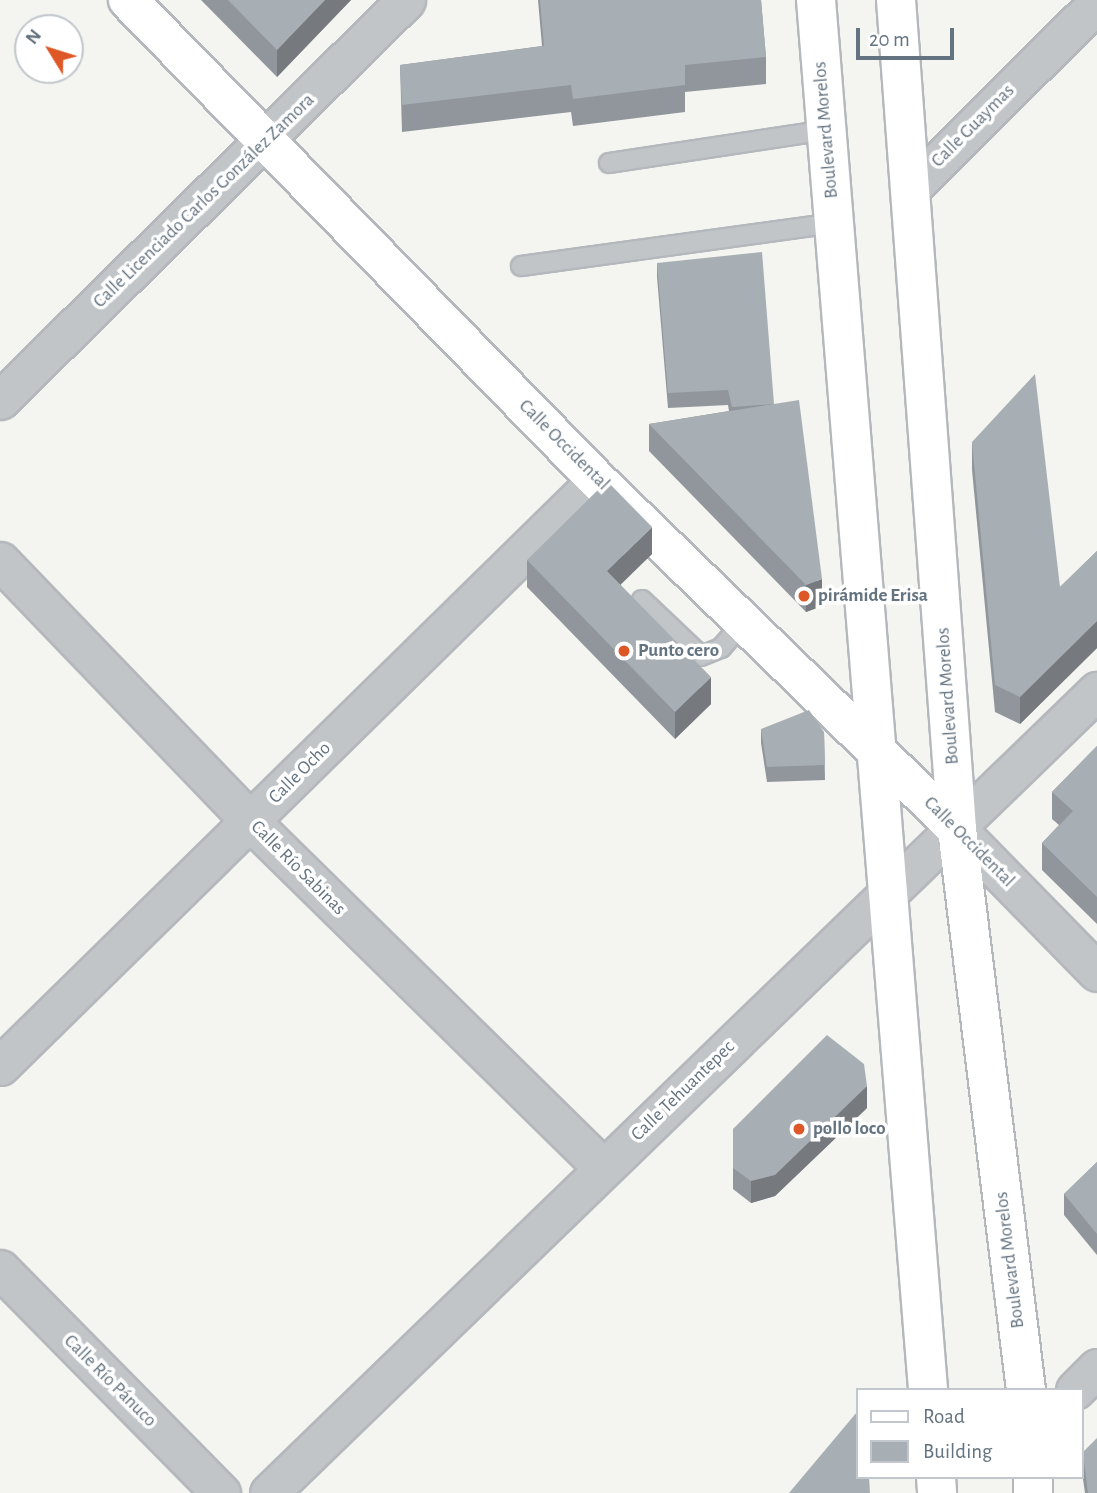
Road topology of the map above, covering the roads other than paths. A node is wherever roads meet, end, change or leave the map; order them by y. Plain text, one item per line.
1 (128, 0) edge
2 (406, 0) edge
3 (816, 0) edge
4 (896, 0) edge
5 (1097, 3) edge
6 (826, 130) junction
7 (267, 141) junction
8 (609, 163) dead end
9 (910, 189) junction
10 (834, 223) junction
11 (521, 266) dead end
12 (0, 400) edge
13 (597, 480) junction
14 (0, 561) edge
15 (642, 600) dead end
16 (744, 622) junction
17 (1097, 691) edge
18 (875, 750) junction
19 (251, 822) junction
20 (957, 830) junction
21 (886, 895) junction
22 (1097, 972) edge
23 (0, 1066) edge
24 (603, 1168) junction
25 (0, 1269) edge
26 (928, 1388) edge
27 (1026, 1388) edge
28 (221, 1493) edge
29 (269, 1493) edge

1 - 7 main road, Calle Occidental
2 - 7 street, Calle Licenciado Carlos González Zamora
3 - 6 main road, Boulevard Morelos
4 - 9 main road, Boulevard Morelos
5 - 9 street, Calle Guaymas
6 - 8 lane
6 - 10 main road, Boulevard Morelos
7 - 12 street, Calle Licenciado Carlos González Zamora
7 - 13 main road, Calle Occidental
9 - 20 main road, Boulevard Morelos
10 - 11 lane
10 - 18 main road, Boulevard Morelos
13 - 16 main road, Calle Occidental
13 - 19 street, Calle Ocho
14 - 19 street, Calle Río Sabinas
15 - 16 lane
16 - 18 main road, Calle Occidental
17 - 20 street, Calle Tehuantepec
18 - 20 main road, Calle Occidental
18 - 21 main road, Boulevard Morelos
19 - 23 street, Calle Ocho
19 - 24 street, Calle Río Sabinas
20 - 21 street, Calle Tehuantepec
20 - 22 street, Calle Occidental
20 - 27 main road, Boulevard Morelos
21 - 24 street, Calle Tehuantepec
21 - 26 main road, Boulevard Morelos
24 - 29 street, Calle Tehuantepec
25 - 28 street, Calle Río Pánuco

